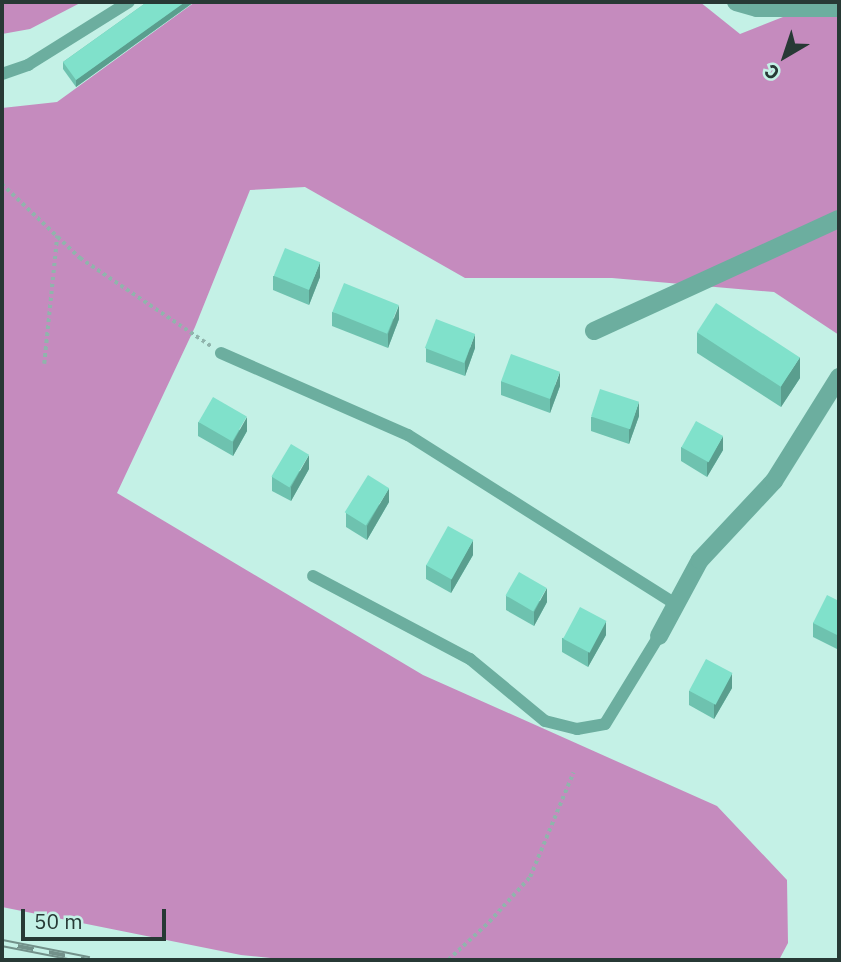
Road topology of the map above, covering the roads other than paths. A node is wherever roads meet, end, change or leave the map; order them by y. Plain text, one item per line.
1 (129, 2) edge
2 (736, 2) edge
3 (839, 8) edge
4 (2, 74) edge
5 (839, 219) edge
6 (594, 331) dead end
7 (221, 352) road end
8 (839, 377) edge
9 (313, 576) dead end
10 (677, 605) junction
11 (659, 636) joint

1 - 4 lane
2 - 3 street
5 - 6 street
7 - 10 lane
8 - 10 street
9 - 11 lane
10 - 11 street

